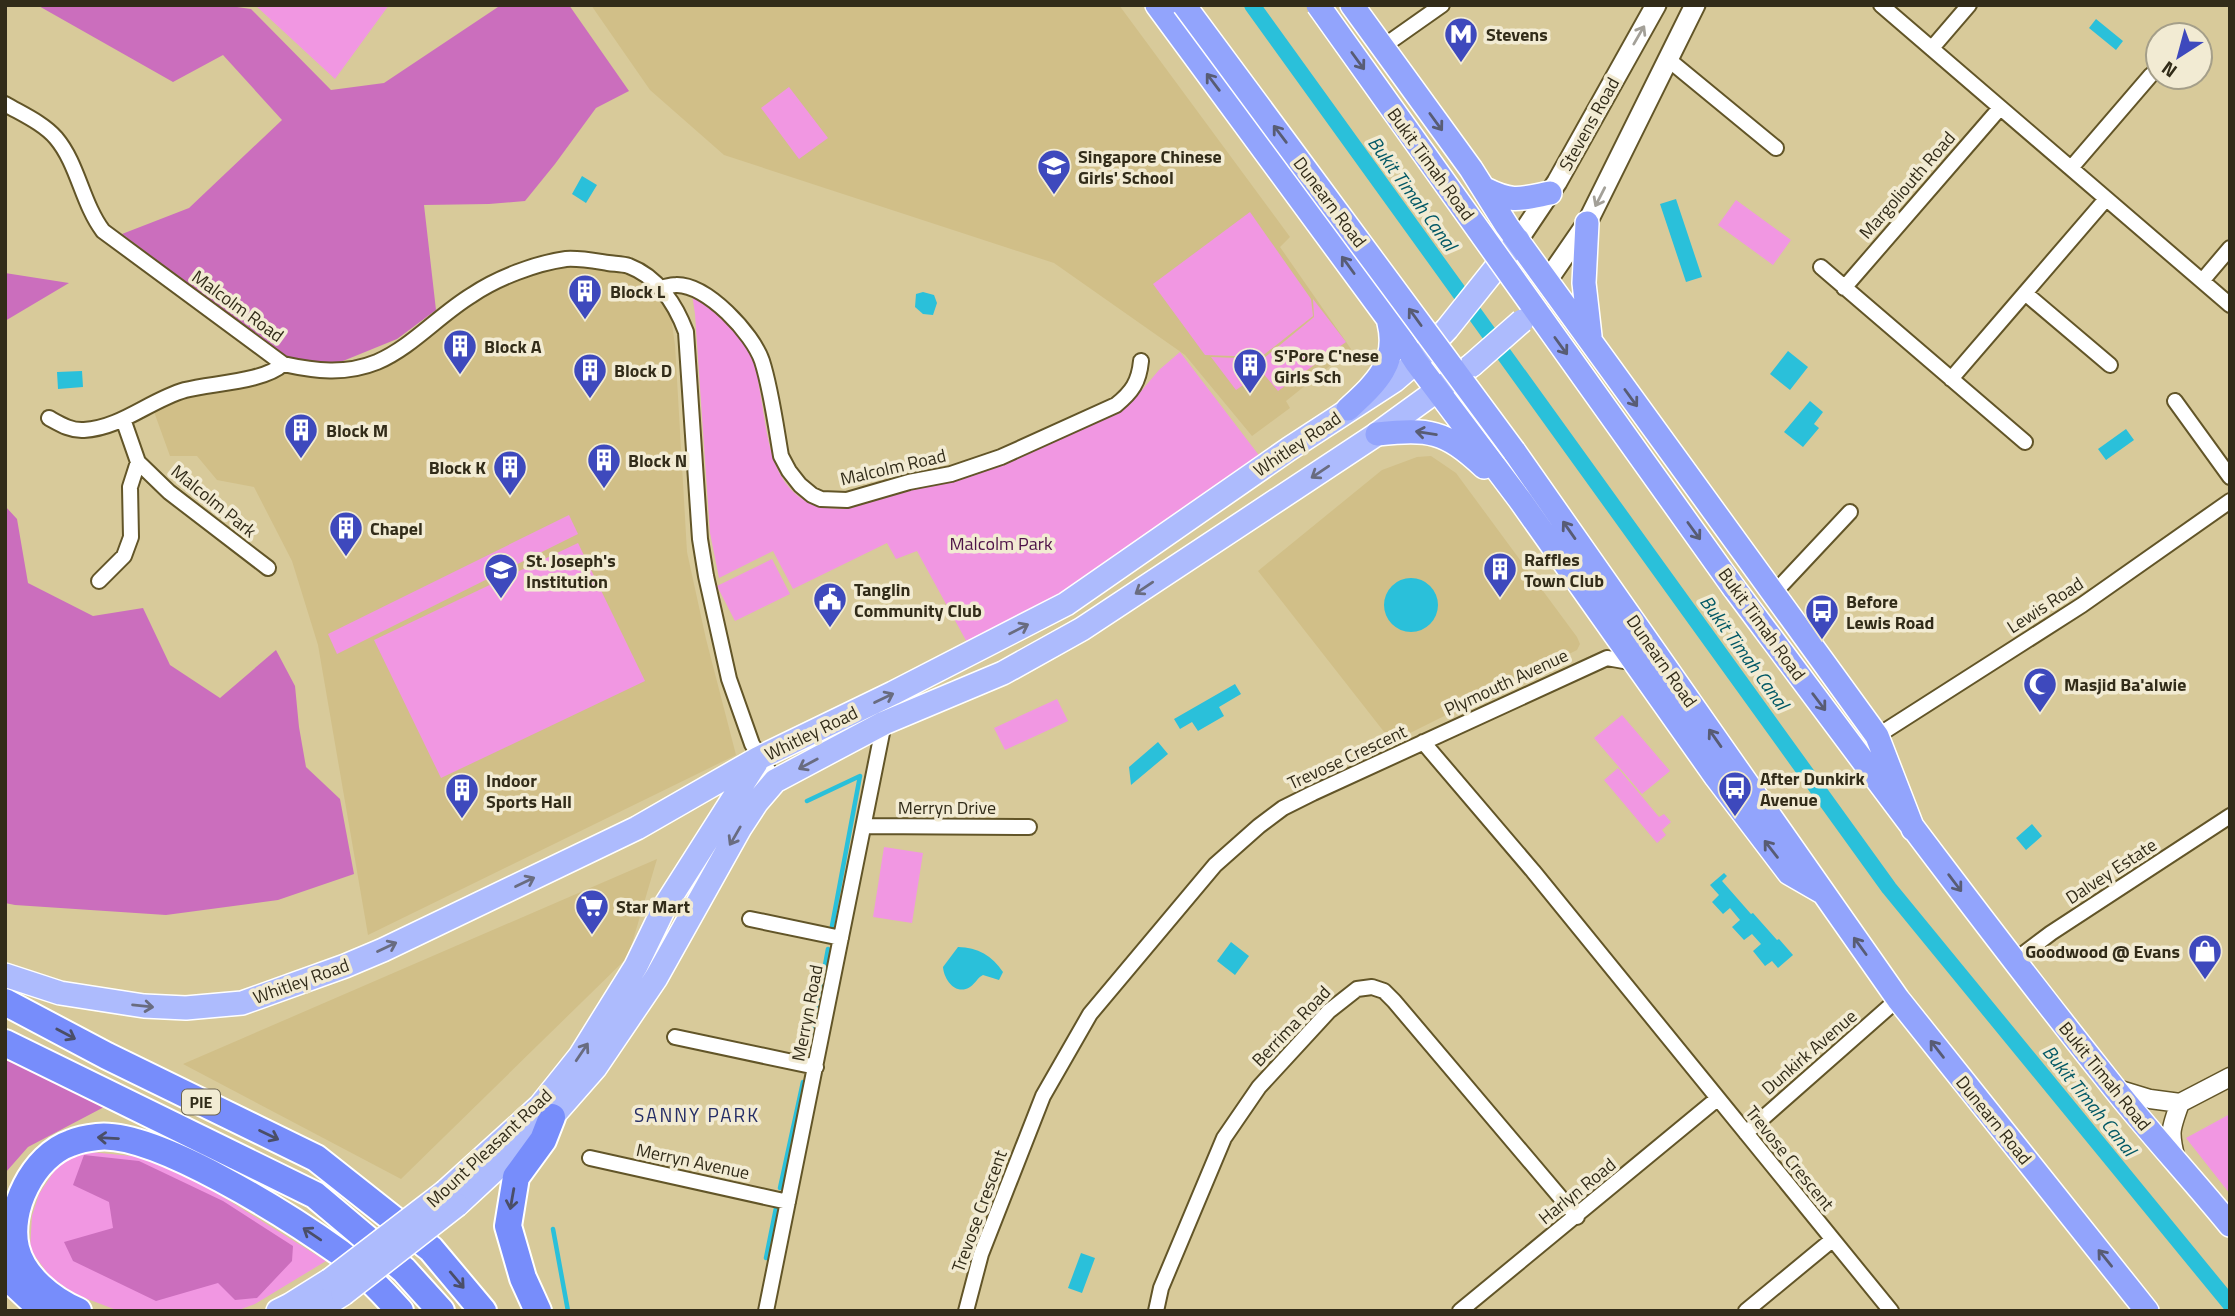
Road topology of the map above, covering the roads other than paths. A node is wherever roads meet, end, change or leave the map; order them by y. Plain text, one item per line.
1 (1157, 5) edge
2 (1184, 5) edge
3 (1318, 5) edge
4 (1352, 5) edge
5 (1442, 5) edge
6 (1656, 5) edge
7 (1695, 5) edge
8 (1881, 5) edge
9 (1969, 5) edge
10 (1381, 45) junction
11 (1932, 48) junction
12 (1669, 60) junction
13 (2144, 83) edge
14 (5, 104) edge
15 (2000, 108) junction
16 (1776, 148) dead end
17 (2071, 168) junction
18 (1485, 189) junction
19 (1550, 193) junction
20 (2106, 199) junction
21 (1587, 223) junction
22 (1518, 240) junction
23 (2230, 248) edge
24 (1821, 267) dead end
25 (1548, 281) junction
26 (2202, 281) junction
27 (660, 288) junction
28 (1844, 288) junction
29 (2025, 293) junction
30 (2230, 305) edge
31 (1389, 320) junction
32 (1591, 343) junction
33 (1141, 361) dead end
34 (1416, 362) junction
35 (283, 364) junction
36 (2110, 365) dead end
37 (1951, 380) junction
38 (1437, 390) junction
39 (2175, 401) dead end
40 (1348, 409) junction
41 (49, 418) dead end
42 (123, 419) junction
43 (1377, 435) junction
44 (2025, 442) dead end
45 (138, 463) junction
46 (2230, 477) edge
47 (1520, 500) junction
48 (2230, 500) edge
49 (1850, 512) dead end
50 (268, 568) dead end
51 (99, 581) dead end
52 (1774, 593) junction
53 (1612, 649) junction
54 (1643, 654) junction
55 (884, 723) junction
56 (1877, 736) junction
57 (1423, 742) junction
58 (760, 758) junction
59 (775, 781) junction
60 (2230, 816) edge
61 (865, 826) junction
62 (1029, 827) dead end
63 (1913, 829) junction
64 (750, 919) dead end
65 (841, 938) junction
66 (2014, 961) junction
67 (5, 975) edge
68 (1898, 999) junction
69 (5, 1002) edge
70 (675, 1037) dead end
71 (5, 1043) edge
72 (816, 1066) junction
73 (2230, 1077) edge
74 (2115, 1088) junction
75 (1717, 1100) junction
76 (2180, 1103) junction
77 (552, 1118) junction
78 (1746, 1133) junction
79 (590, 1158) dead end
80 (2176, 1164) junction
81 (452, 1198) junction
82 (788, 1202) junction
83 (1577, 1217) junction
84 (2230, 1225) edge
85 (1832, 1240) junction
86 (5, 1275) edge
87 (336, 1287) junction
88 (44, 1311) edge
89 (78, 1311) edge
90 (278, 1311) edge
91 (316, 1311) edge
92 (400, 1311) edge
93 (441, 1311) edge
94 (483, 1311) edge
95 (538, 1311) edge
96 (766, 1311) edge
97 (966, 1311) edge
98 (1156, 1311) edge
99 (1461, 1311) edge
100 (1746, 1311) edge
101 (1891, 1311) edge
102 (2147, 1311) edge

31 -> 1 highway
54 -> 2 highway, Dunearn Road, bridge
3 -> 63 highway, Bukit Timah Road, bridge
4 - 10 highway
5 - 10 street
19 -> 6 main road, Stevens Road
7 - 12 main road
8 - 11 street
9 - 11 street
10 -> 18 highway
11 - 15 street
12 - 16 street
12 -> 21 main road
13 - 17 street
14 - 35 street, Malcolm Road
15 - 17 street
15 - 28 street, Margoliouth Road
17 - 20 street
18 - 19 highway
18 - 22 highway
19 - 22 main road, Stevens Road
20 - 26 street
20 - 29 street
21 - 25 main road
21 - 32 highway
22 - 25 highway
22 - 34 main road, Whitley Road
23 - 26 street
24 - 28 street
25 - 32 highway
25 - 38 main road, Whitley Road, bridge
26 - 30 street
27 - 33 street, Malcolm Road
27 - 35 street, Malcolm Road
27 - 58 street, Malcolm Road
28 - 37 street
29 - 36 street
29 - 37 street
31 - 34 highway
31 - 40 highway
32 -> 52 highway
34 - 38 highway
34 - 40 main road, Whitley Road
35 - 42 street
37 - 44 street
38 - 43 main road, Whitley Road
38 - 47 highway
39 - 46 street
58 -> 40 main road, Whitley Road
41 - 42 street
42 - 45 street, Malcolm Park
47 -> 43 highway
43 -> 55 main road, Whitley Road
45 - 50 street, Malcolm Park
45 - 51 street
47 - 53 highway
48 - 56 street, Lewis Road
49 - 52 street, Bukit Timah Road
52 - 56 highway
53 - 54 highway
53 - 57 street, Plymouth Avenue
68 -> 54 highway, Dunearn Road
55 -> 59 main road, Whitley Road
55 - 61 street, Merryn Road
56 - 63 highway
57 - 75 street, Trevose Crescent
57 - 97 street, Trevose Crescent
58 - 59 street, Malcolm Road
67 -> 58 main road, Whitley Road
81 -> 58 main road, Mount Pleasant Road
59 -> 77 main road, Mount Pleasant Road
60 - 66 street, Dalvey Estate
61 - 62 street, Merryn Drive
61 - 65 street, Merryn Road
63 -> 66 highway, Bukit Timah Road
64 - 65 street
65 - 72 street, Merryn Road
66 - 74 highway, Bukit Timah Road
68 - 78 street, Dunkirk Avenue
102 -> 68 highway, Dunearn Road
69 -> 94 highway, PIE
70 - 72 street
71 - 93 highway, PIE
72 - 82 street, Merryn Road
73 - 76 street
74 - 76 street
74 - 80 highway, Bukit Timah Road
75 - 78 street, Trevose Crescent
75 - 83 street, Harlyn Road
76 - 80 street
77 - 81 main road, Mount Pleasant Road
77 -> 95 highway
78 - 85 street, Trevose Crescent
79 - 82 street, Merryn Avenue
80 - 84 highway, Bukit Timah Road
81 - 87 main road, Mount Pleasant Road, bridge
82 - 96 street, Merryn Road
83 - 98 street, Berrima Road
83 - 99 street, Harlyn Road
85 - 100 street
85 - 101 street, Trevose Crescent
86 - 88 highway
87 - 90 main road, Mount Pleasant Road
87 - 91 main road, Mount Pleasant Road
92 -> 89 highway

